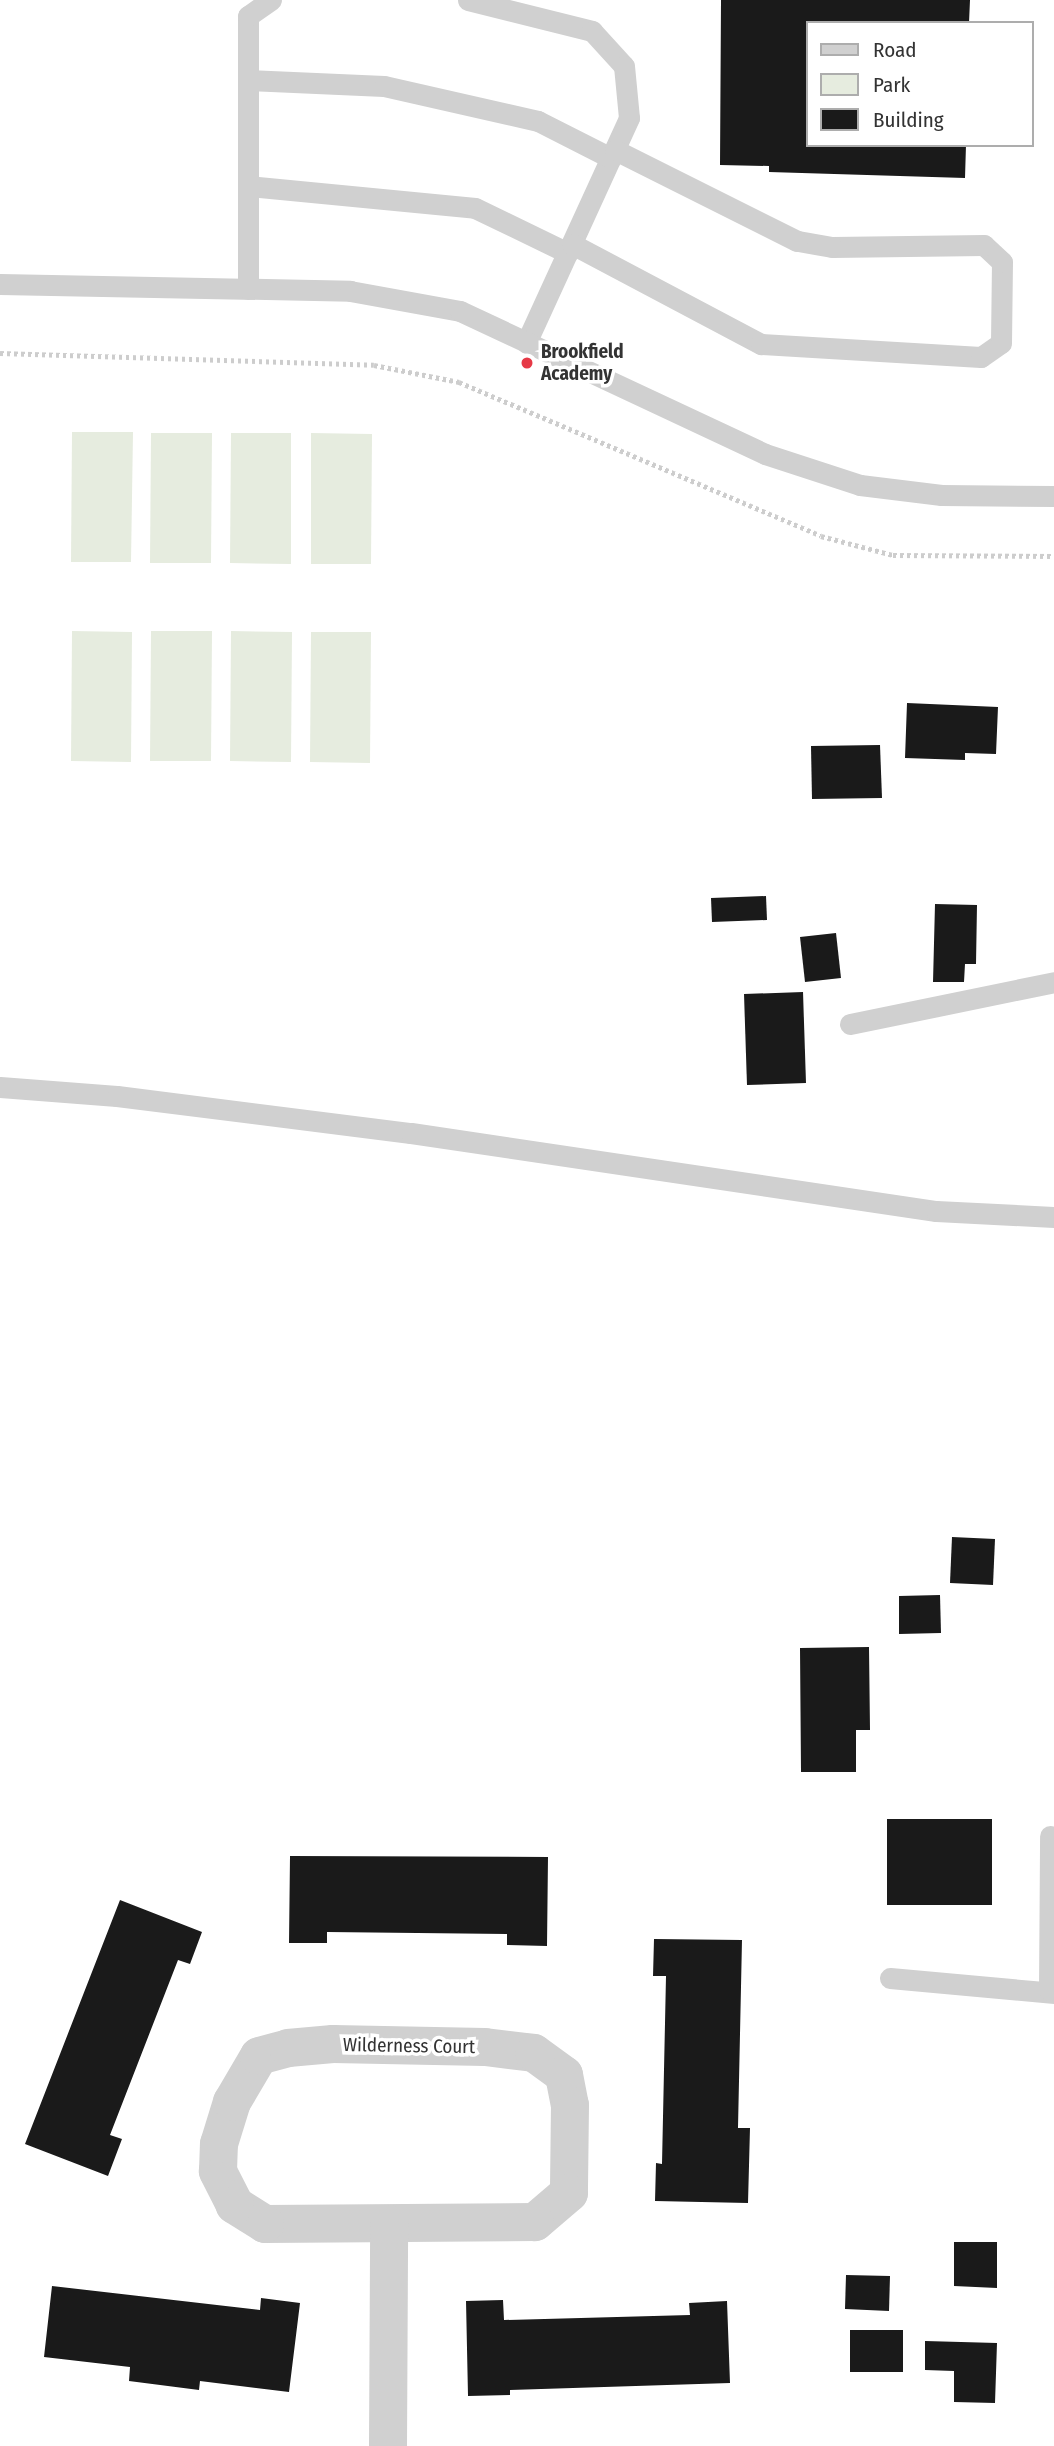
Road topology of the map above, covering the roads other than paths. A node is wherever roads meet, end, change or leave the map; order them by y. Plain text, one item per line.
1 (271, 0) edge
2 (468, 0) edge
3 (248, 8) edge
4 (248, 80) junction
5 (613, 154) junction
6 (248, 186) junction
7 (570, 248) junction
8 (0, 284) edge
9 (248, 289) junction
10 (526, 343) junction
11 (1054, 496) edge
12 (1054, 982) edge
13 (850, 1024) dead end
14 (0, 1087) edge
15 (1054, 1217) edge
16 (1050, 1836) dead end
17 (890, 1978) dead end
18 (1051, 1991) edge
19 (389, 2224) junction
20 (388, 2446) edge

1 - 3 lane
2 - 5 lane
3 - 4 lane
4 - 5 lane
4 - 6 lane
5 - 7 lane
5 - 7 lane
6 - 7 lane
6 - 9 lane
7 - 10 lane
8 - 9 lane
9 - 10 lane
10 - 11 lane
12 - 13 lane
14 - 15 lane
16 - 18 lane
17 - 18 lane
19 - 19 street, Wilderness Court
19 - 20 street

